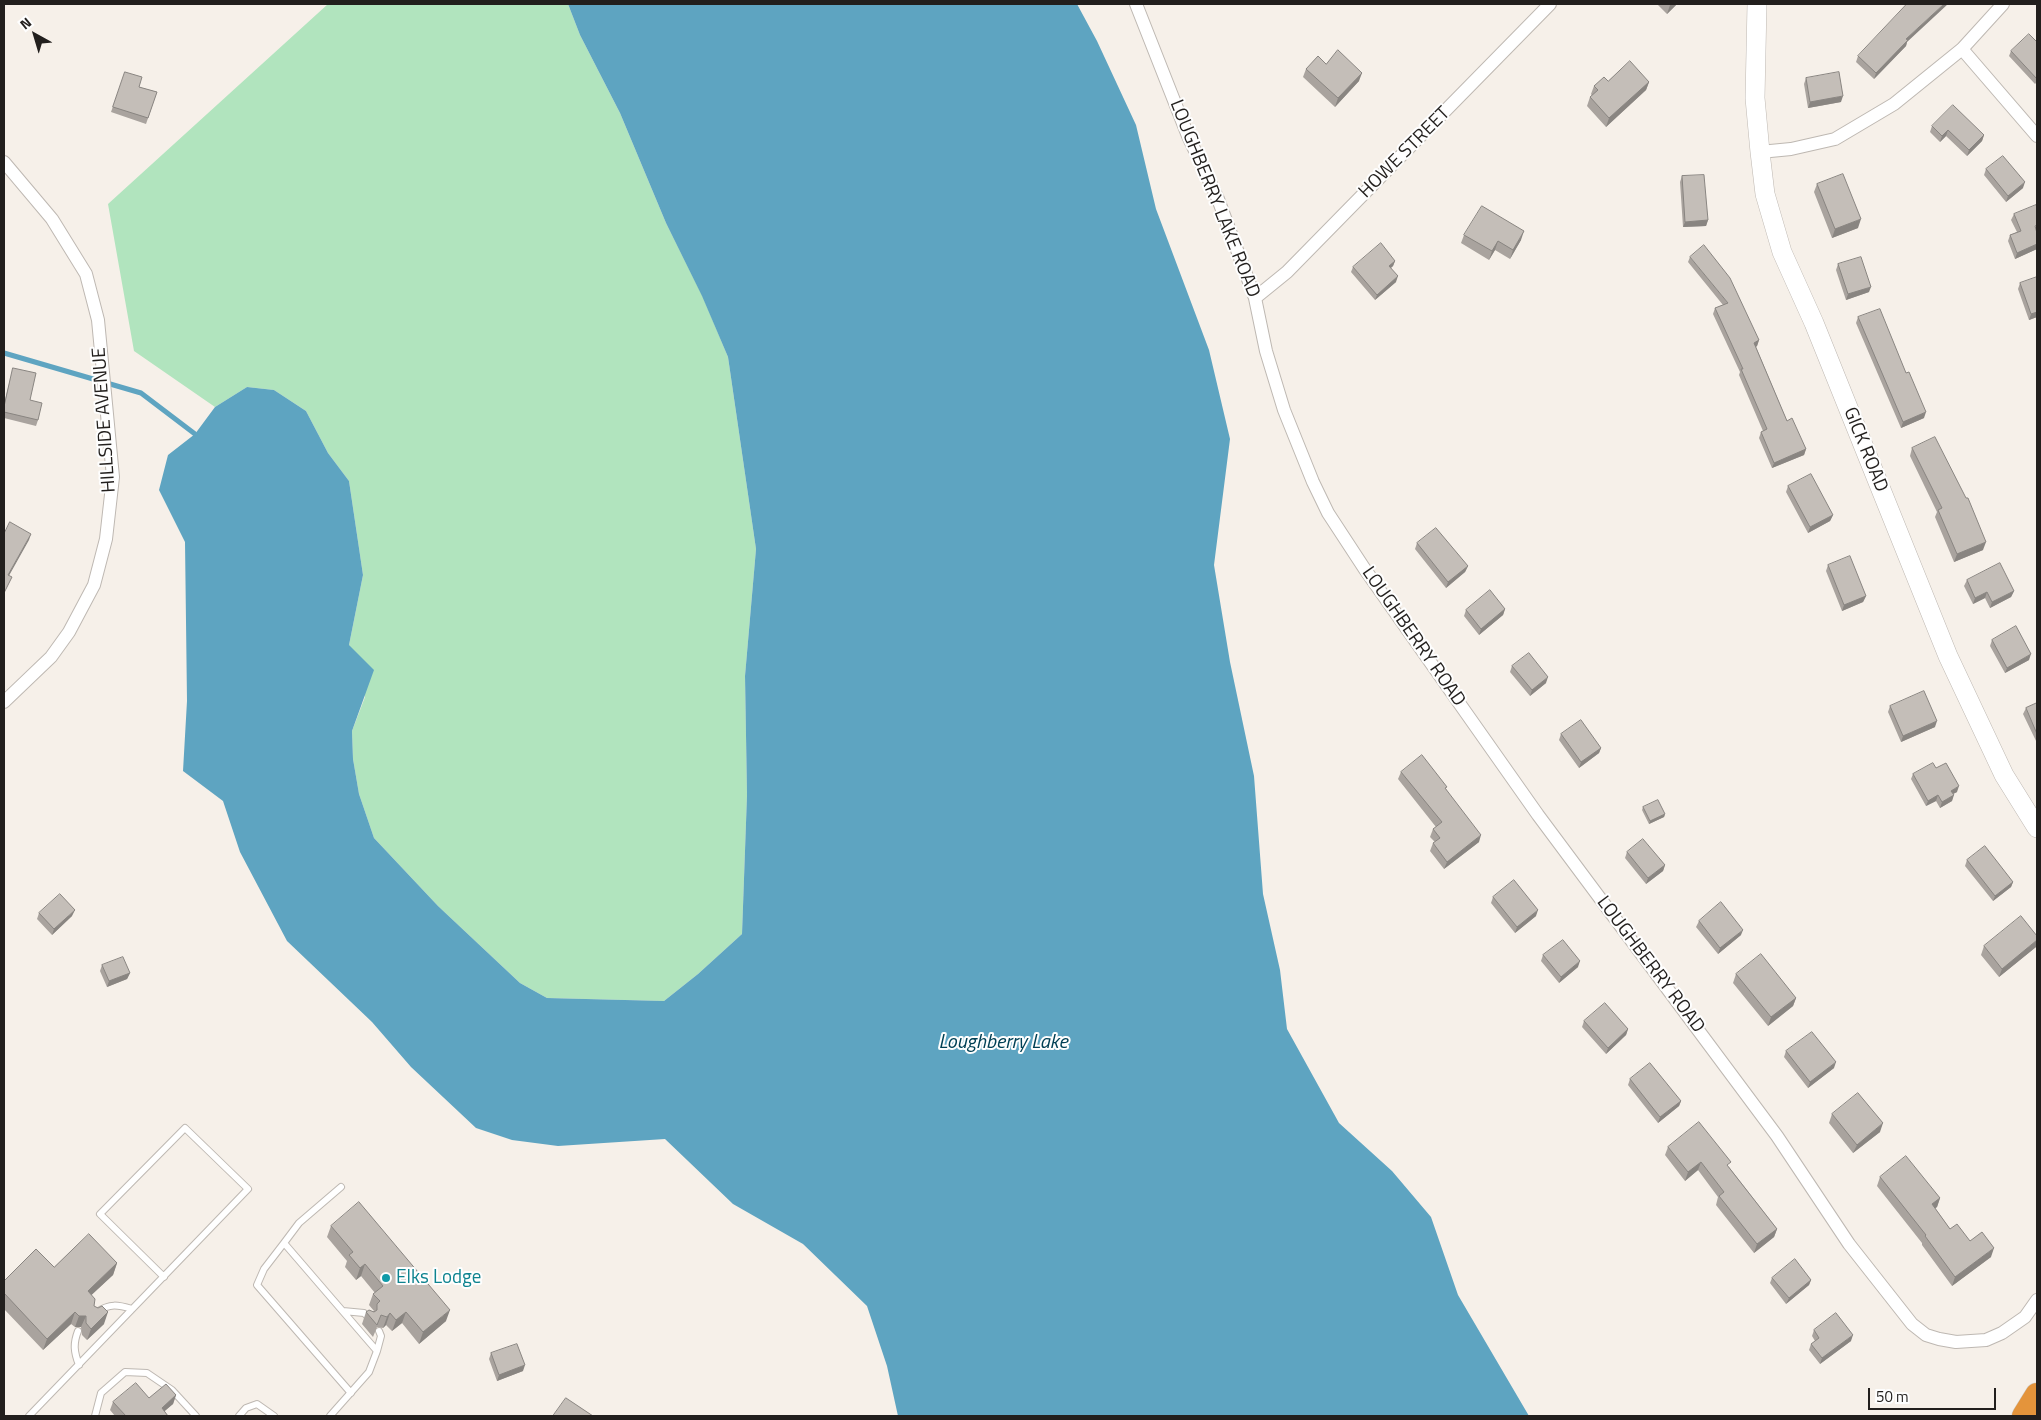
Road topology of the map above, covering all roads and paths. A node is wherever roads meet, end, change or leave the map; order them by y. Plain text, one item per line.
1 (1136, 4) edge
2 (1550, 4) edge
3 (1756, 4) edge
4 (2003, 4) edge
5 (1962, 49) junction
6 (2037, 136) edge
7 (1760, 152) junction
8 (4, 162) edge
9 (1255, 298) junction
10 (1313, 482) joint
11 (4, 702) edge
12 (2037, 828) edge
13 (341, 1187) dead end
14 (284, 1243) junction
15 (164, 1277) junction
16 (2037, 1300) edge
17 (132, 1309) junction
18 (343, 1312) junction
19 (94, 1314) edge
20 (369, 1318) edge
21 (78, 1331) edge
22 (379, 1331) edge
23 (377, 1351) junction
24 (79, 1365) junction
25 (351, 1393) junction
26 (2037, 1395) edge
27 (29, 1416) edge
28 (95, 1416) edge
29 (196, 1416) edge
30 (239, 1416) edge
31 (274, 1416) edge
32 (330, 1416) edge
33 (2024, 1416) edge

1 - 9 street, LOUGHBERRY LAKE ROAD
2 - 9 street, HOWE STREET
3 - 7 street, GICK ROAD
4 - 5 street
5 - 6 street
5 - 7 street
7 - 12 street, GICK ROAD
8 - 11 street, HILLSIDE AVENUE
9 - 10 street, LOUGHBERRY LAKE ROAD
10 - 16 street, LOUGHBERRY ROAD
13 - 14 lane
14 - 18 lane
14 - 25 lane
15 - 15 lane
15 - 17 lane
17 - 19 lane
17 - 24 lane
18 - 20 lane
18 - 23 lane
21 - 24 lane
22 - 23 lane
23 - 25 lane
24 - 27 lane
25 - 32 lane
26 - 33 highway
28 - 29 lane
30 - 31 lane

